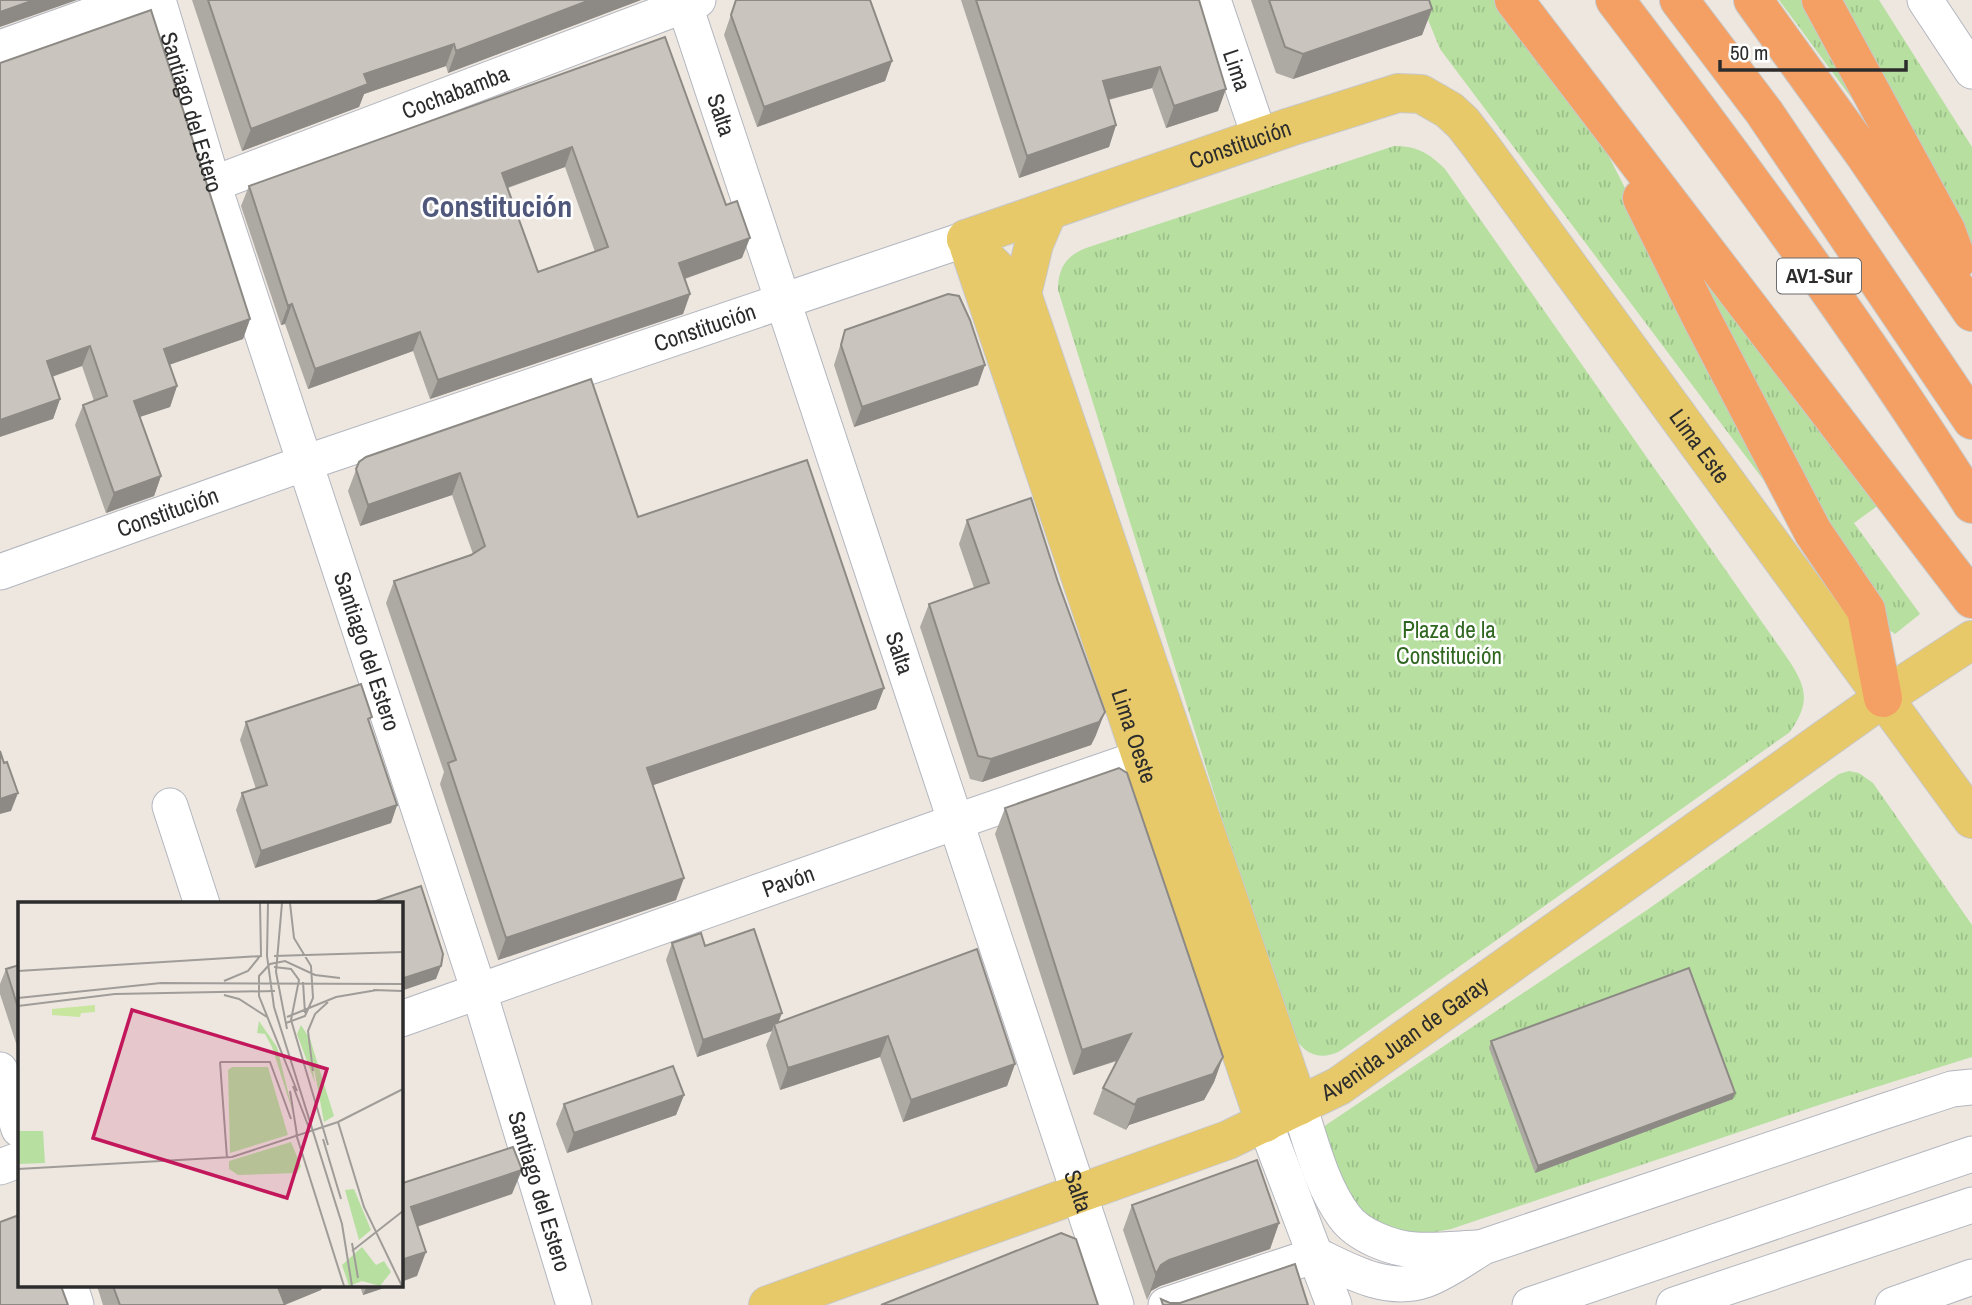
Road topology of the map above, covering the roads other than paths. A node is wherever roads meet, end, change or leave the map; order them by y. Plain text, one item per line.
1 (134, 0) edge
2 (158, 0) edge
3 (1213, 0) edge
4 (1514, 0) edge
5 (1544, 0) edge
6 (1615, 0) edge
7 (1679, 0) edge
8 (1752, 0) edge
9 (1821, 0) edge
10 (1926, 0) edge
11 (689, 2) edge
12 (0, 48) edge
13 (1972, 71) edge
14 (1578, 83) junction
15 (1410, 93) joint
16 (1260, 138) junction
17 (213, 184) junction
18 (1048, 211) junction
19 (966, 239) junction
20 (1022, 294) junction
21 (781, 300) junction
22 (1972, 306) edge
23 (1972, 312) edge
24 (1972, 419) edge
25 (1871, 454) junction
26 (305, 463) junction
27 (1972, 504) edge
28 (0, 572) edge
29 (1972, 581) edge
30 (1972, 599) edge
31 (1972, 640) edge
32 (1883, 698) junction
33 (1159, 752) junction
34 (170, 806) dead end
35 (1972, 819) edge
36 (955, 822) junction
37 (201, 902) edge
38 (479, 991) junction
39 (402, 1020) edge
40 (0, 1070) edge
41 (1965, 1084) edge
42 (1299, 1106) junction
43 (1265, 1123) junction
44 (18, 1126) edge
45 (1972, 1154) edge
46 (18, 1160) edge
47 (0, 1167) edge
48 (1080, 1194) junction
49 (1972, 1205) edge
50 (1483, 1247) junction
51 (1316, 1255) junction
52 (1972, 1277) edge
53 (71, 1288) edge
54 (1339, 1300) edge
55 (76, 1305) edge
56 (574, 1305) edge
57 (768, 1305) edge
58 (1116, 1305) edge
59 (1166, 1305) edge
60 (1530, 1305) edge
61 (1674, 1305) edge
62 (1892, 1305) edge

1 - 12 street
2 - 17 street, Santiago del Estero
3 - 16 street, Lima
4 - 14 highway
5 - 25 highway
6 - 27 highway, AV1-Sur
7 - 24 highway, AV1-Sur
8 - 23 highway
9 - 22 highway
10 - 13 street
11 - 17 street, Cochabamba
11 - 21 street, Salta
14 - 25 highway
14 - 32 highway
15 - 16 main road, Constitución
15 - 32 main road, Lima Este
16 - 18 main road, Constitución
17 - 26 street, Santiago del Estero
18 - 19 main road, Constitución
18 - 20 main road
19 - 20 main road, Lima Oeste
19 - 21 street, Constitución
19 - 33 main road, Lima Oeste
20 - 33 main road, Lima Oeste
21 - 26 street, Constitución
21 - 36 street, Salta
25 - 29 highway
25 - 30 highway
26 - 28 street, Constitución
26 - 38 street, Santiago del Estero
31 - 32 main road, Avenida Juan de Garay
32 - 35 main road, Lima Este
32 - 42 main road, Avenida Juan de Garay
33 - 36 street, Pavón
33 - 42 main road, Lima Oeste
33 - 43 main road, Lima Oeste
34 - 37 street
36 - 38 street, Pavón
36 - 48 street, Salta
38 - 39 street, Pavón
38 - 56 street, Santiago del Estero
40 - 44 street
41 - 50 street
42 - 43 main road, Avenida Juan de Garay
42 - 50 street
43 - 48 main road, Avenida Juan de Garay
43 - 51 street, Lima Oeste
45 - 60 street
46 - 47 street
48 - 57 main road, Avenida Juan de Garay
48 - 58 street, Salta
49 - 61 street
50 - 51 street
51 - 54 street, Lima Oeste
51 - 59 street
52 - 62 street
53 - 55 street

